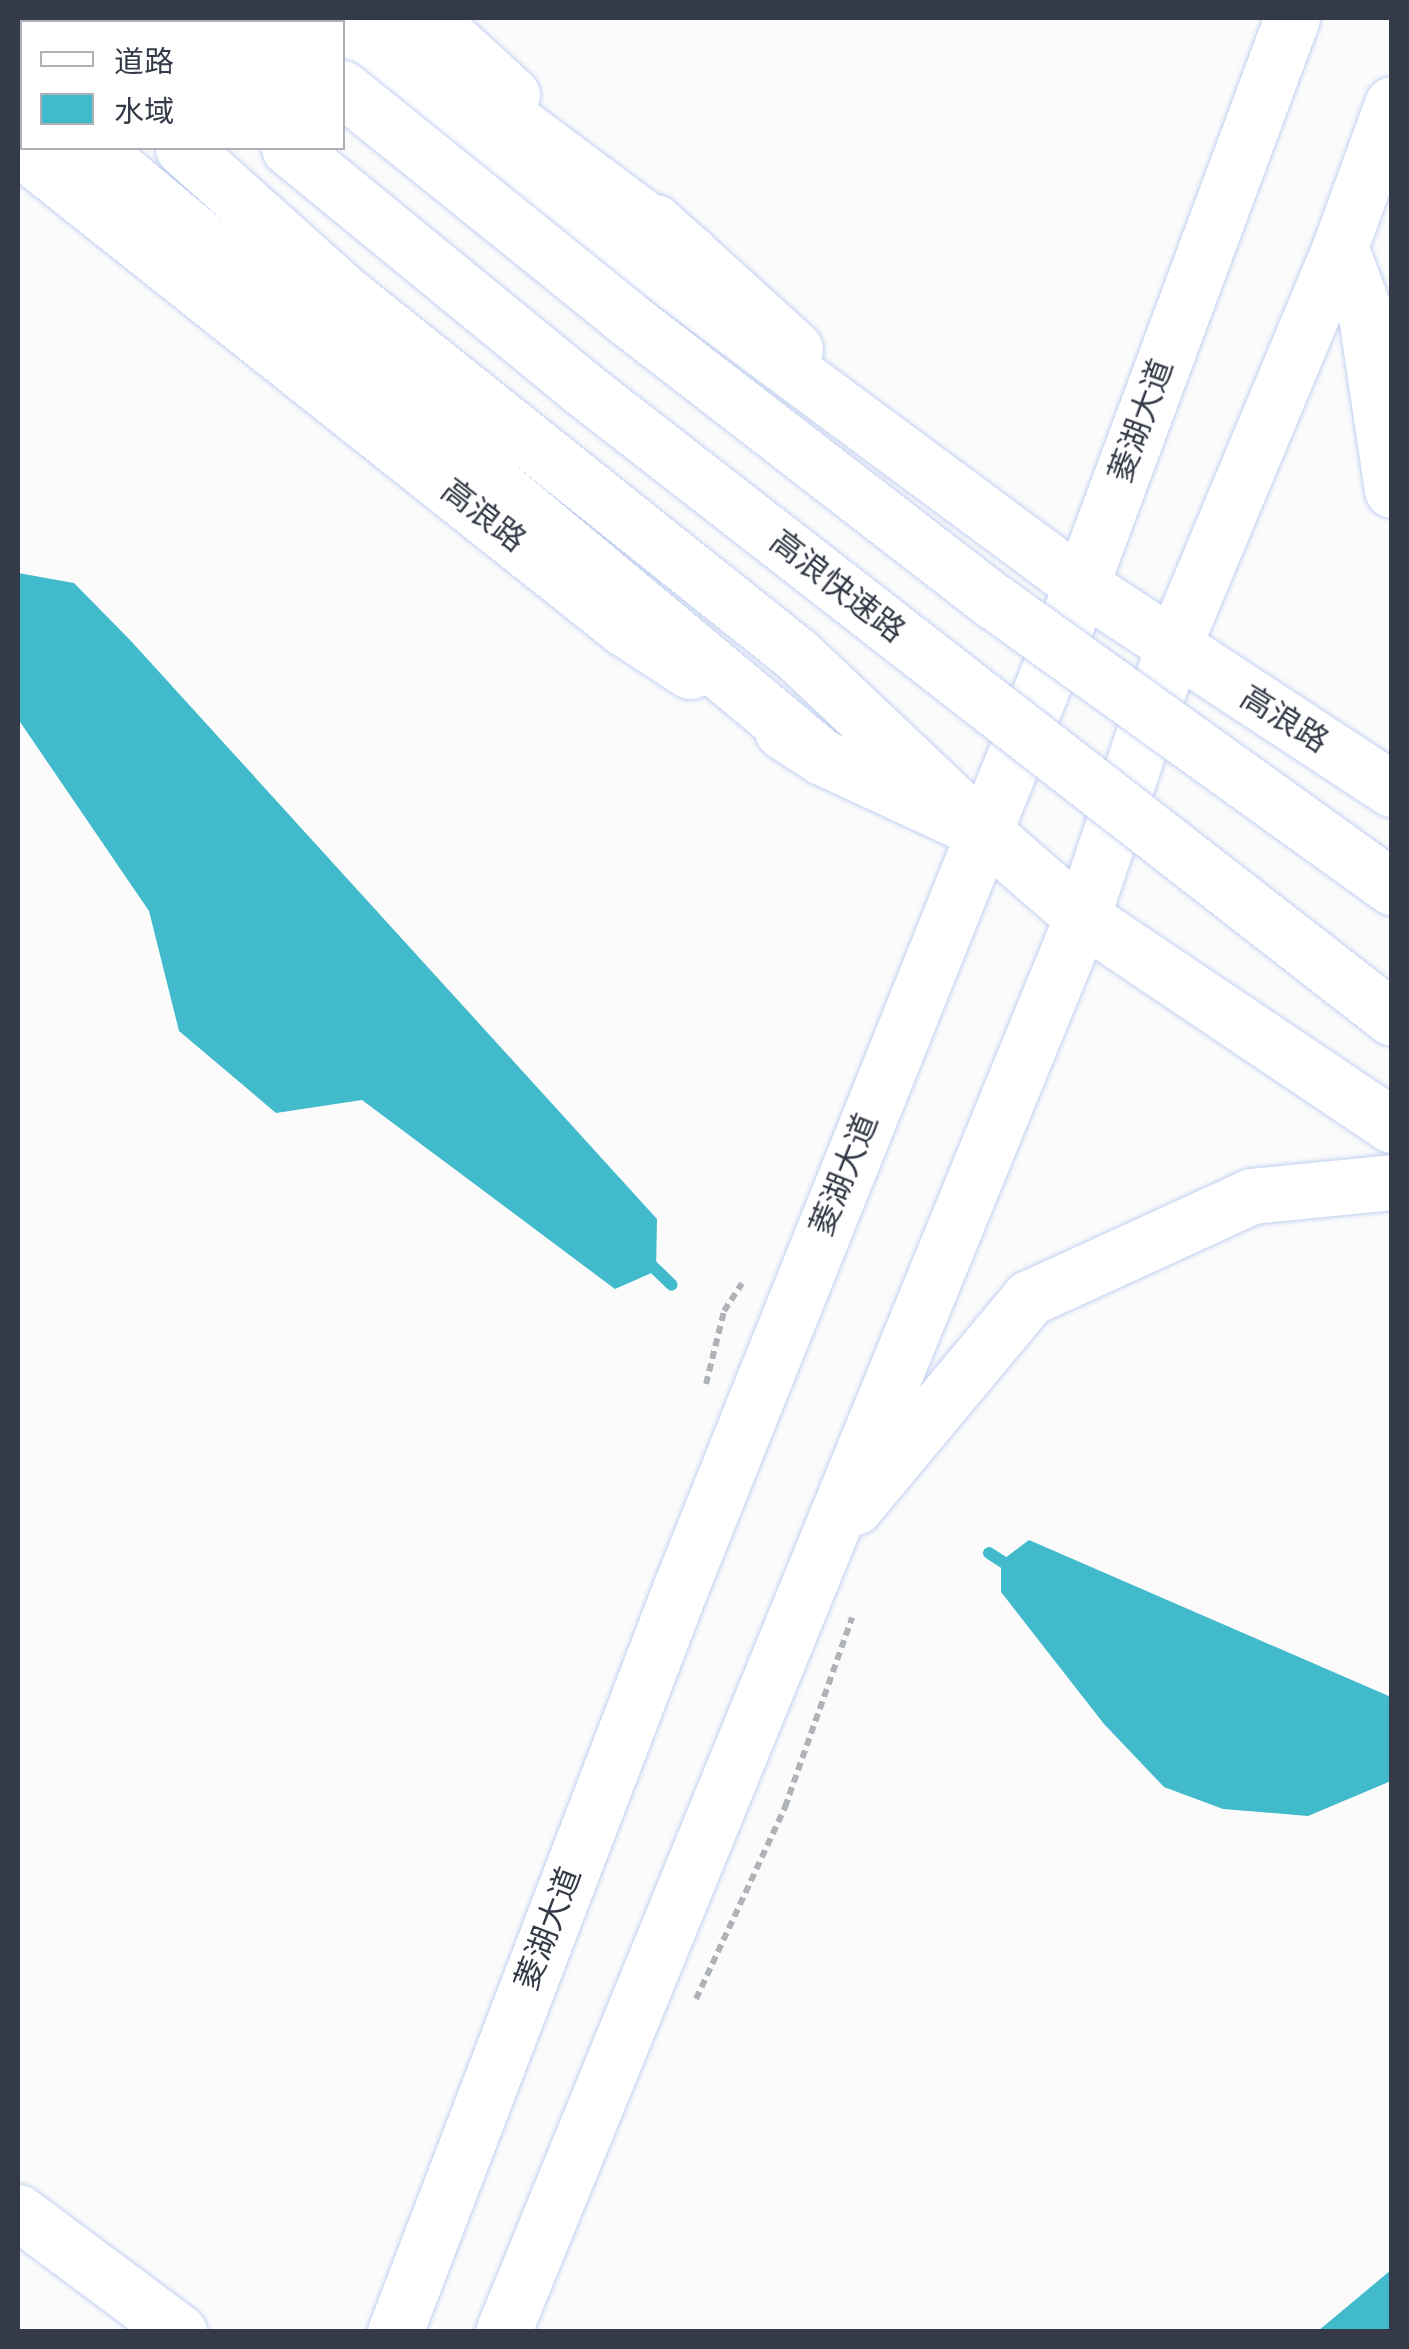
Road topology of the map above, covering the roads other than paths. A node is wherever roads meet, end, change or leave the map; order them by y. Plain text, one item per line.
1 (376, 18) edge
2 (428, 18) edge
3 (1292, 18) edge
4 (345, 41) edge
5 (345, 90) edge
6 (1392, 104) edge
7 (22, 150) edge
8 (95, 150) edge
9 (185, 150) edge
10 (290, 150) edge
11 (1340, 247) junction
12 (690, 253) junction
13 (934, 476) junction
14 (1392, 490) edge
15 (1081, 586) junction
16 (1172, 649) junction
17 (822, 757) junction
18 (1392, 789) edge
19 (983, 832) junction
20 (1392, 887) edge
21 (1082, 917) junction
22 (1392, 1018) edge
23 (1392, 1125) edge
24 (1392, 1182) edge
25 (820, 1548) junction
26 (18, 2212) edge
27 (179, 2332) edge
28 (395, 2332) edge
29 (504, 2332) edge

1 - 12 main road
2 - 12 main road, 高浪路
3 - 15 main road, 菱湖大道
4 - 13 main road, 高浪路
5 - 20 main road, bridge
6 - 11 main road
7 - 17 main road, 高浪路
8 - 17 main road
9 - 19 main road, 高浪路
10 - 22 main road, 高浪快速路, bridge
11 - 14 main road
11 - 16 main road
12 - 13 main road, 高浪路
13 - 15 main road, 高浪路
15 - 16 main road, 高浪路
15 - 19 main road, 菱湖大道
16 - 18 main road, 高浪路
16 - 21 main road
17 - 19 main road, 高浪路
19 - 21 main road, 高浪路
19 - 28 main road, 菱湖大道
21 - 23 main road, 高浪路
21 - 25 main road
24 - 25 main road
25 - 29 main road
26 - 27 main road

